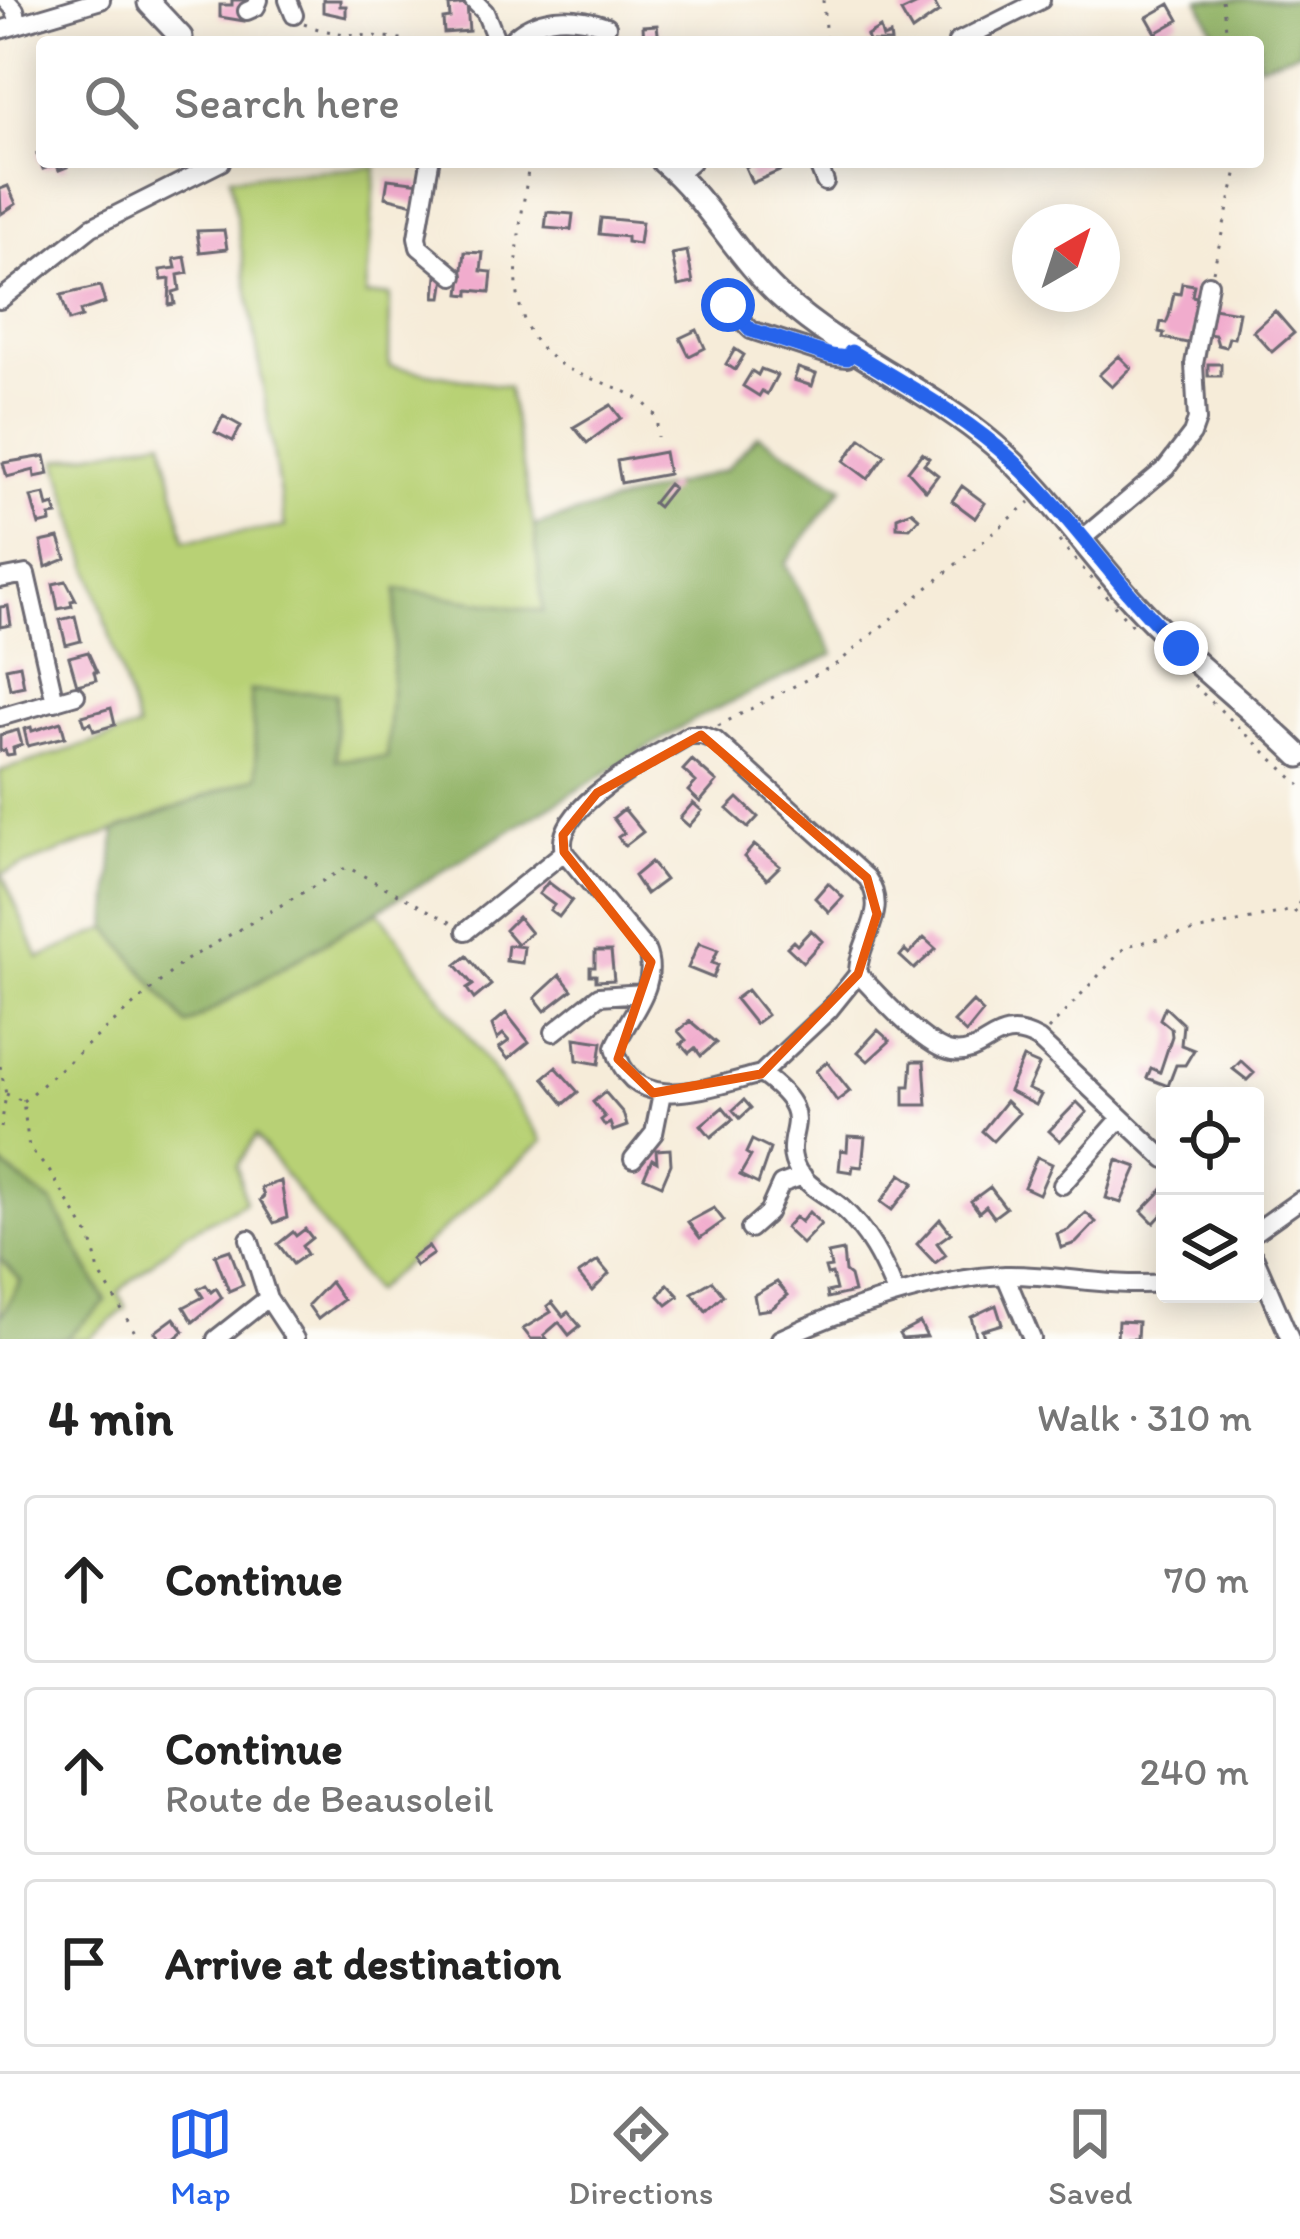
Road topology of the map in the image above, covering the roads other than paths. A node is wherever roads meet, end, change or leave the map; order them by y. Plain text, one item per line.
1 (6, 0) edge
2 (472, 0) edge
3 (1041, 0) edge
4 (102, 1) edge
5 (151, 1) edge
6 (19, 24) junction
7 (607, 26) dead end
8 (0, 30) edge
9 (179, 36) edge
10 (494, 36) edge
11 (515, 36) edge
12 (969, 36) edge
13 (208, 168) edge
14 (429, 168) edge
15 (678, 168) edge
16 (819, 168) edge
17 (825, 182) dead end
18 (454, 276) dead end
19 (1210, 284) road end
20 (0, 300) edge
21 (728, 305) dead end
22 (851, 352) junction
23 (1082, 539) junction
24 (0, 579) edge
25 (76, 695) dead end
26 (55, 702) junction
27 (0, 717) edge
28 (1300, 756) edge
29 (564, 852) junction
30 (466, 931) road end
31 (858, 974) junction
32 (644, 993) junction
33 (554, 1032) dead end
34 (761, 1074) junction
35 (662, 1093) junction
36 (1121, 1118) junction
37 (1156, 1151) edge
38 (632, 1159) dead end
39 (803, 1176) junction
40 (1062, 1185) dead end
41 (1300, 1200) edge
42 (1264, 1226) edge
43 (750, 1229) dead end
44 (249, 1239) dead end
45 (1005, 1275) junction
46 (1264, 1279) edge
47 (1156, 1284) edge
48 (896, 1294) junction
49 (268, 1298) junction
50 (216, 1339) edge
51 (295, 1339) edge
52 (780, 1339) edge
53 (1032, 1339) edge
54 (1289, 1339) edge

1 - 6 street
2 - 10 street
3 - 12 street
4 - 6 street
5 - 9 main road
6 - 8 street
7 - 11 street
13 - 20 street
14 - 18 street
15 - 22 main road
16 - 17 street
19 - 23 street
21 - 22 street
22 - 23 main road
23 - 28 main road
24 - 26 street
25 - 26 street
26 - 27 street
29 - 30 street
29 - 31 street
29 - 32 street
31 - 34 street
31 - 36 street
32 - 33 street
32 - 35 street
34 - 35 street
34 - 39 street
35 - 38 street
36 - 37 street
36 - 40 street
39 - 43 street
39 - 48 street
41 - 42 street
44 - 49 street
45 - 47 street
45 - 48 street
45 - 53 street
46 - 54 street
48 - 52 street
49 - 50 street
49 - 51 street

